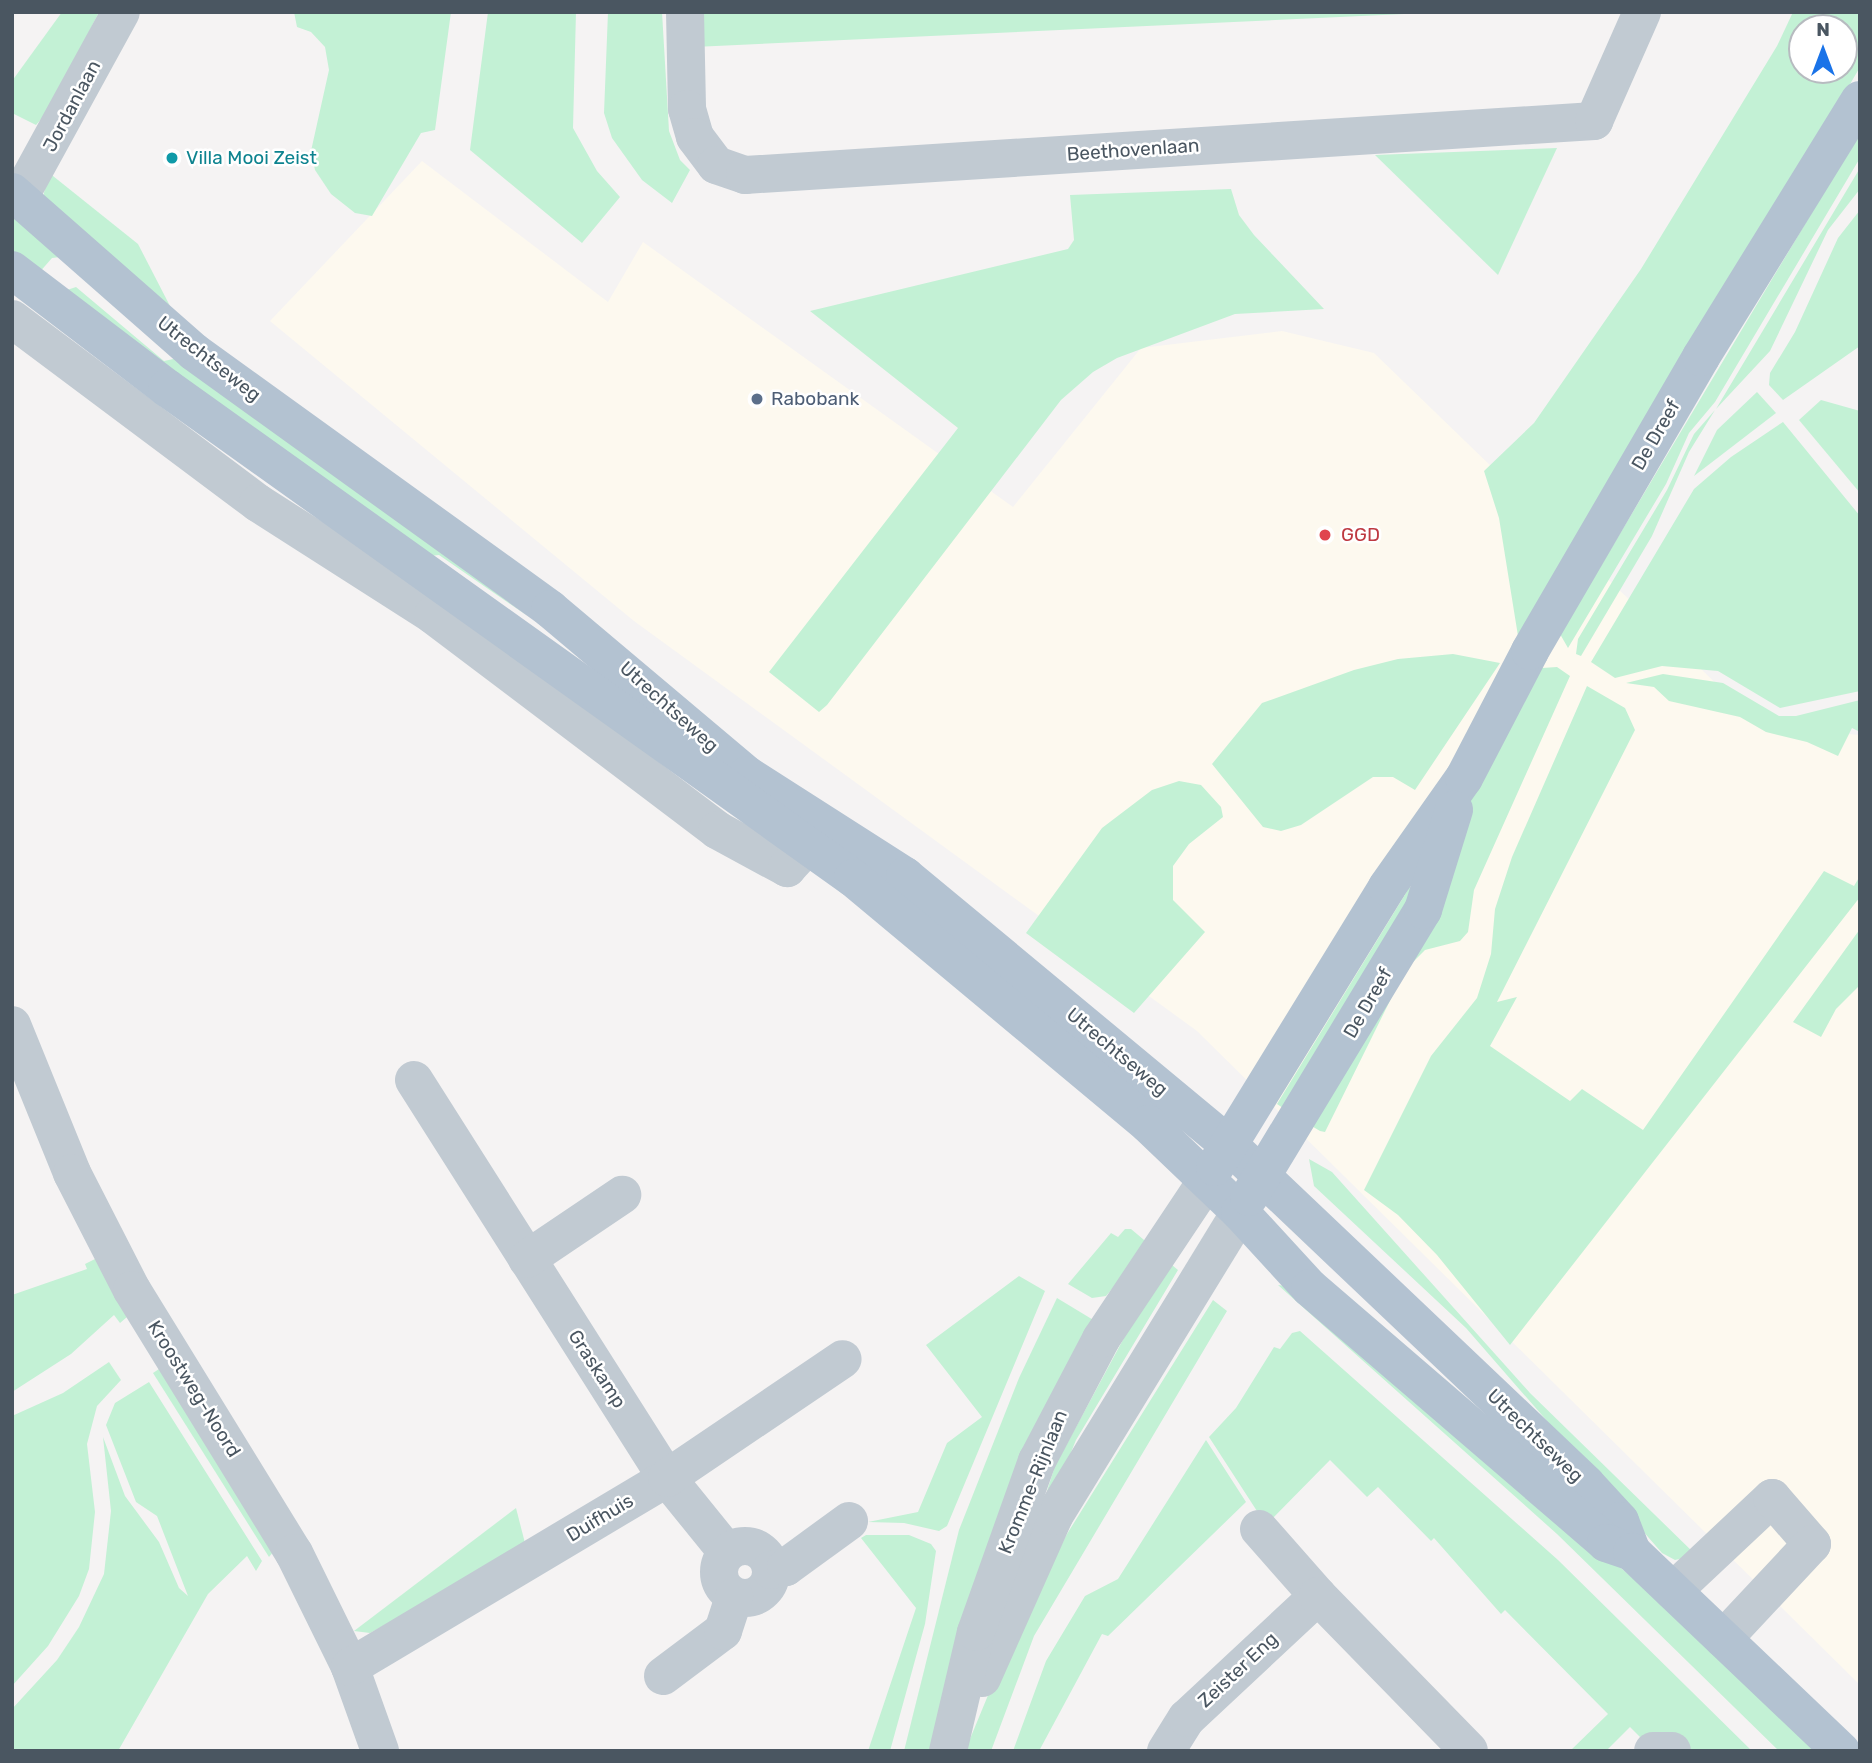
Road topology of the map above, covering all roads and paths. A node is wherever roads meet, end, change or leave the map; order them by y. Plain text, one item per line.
1 (121, 12) edge
2 (685, 12) edge
3 (1642, 12) edge
4 (1860, 100) edge
5 (16, 195) edge
6 (78, 249) junction
7 (12, 270) edge
8 (43, 294) junction
9 (12, 319) edge
10 (283, 470) junction
11 (258, 503) junction
12 (550, 609) junction
13 (526, 642) junction
14 (1464, 778) junction
15 (809, 844) junction
16 (12, 1025) edge
17 (414, 1080) dead end
18 (1229, 1145) junction
19 (1264, 1176) junction
20 (1207, 1181) junction
21 (622, 1195) dead end
22 (1240, 1212) junction
23 (527, 1259) junction
24 (843, 1359) dead end
25 (667, 1478) junction
26 (1038, 1509) junction
27 (849, 1521) dead end
28 (1259, 1529) dead end
29 (727, 1552) junction
30 (1632, 1552) junction
31 (771, 1570) junction
32 (1673, 1591) junction
33 (1318, 1596) junction
34 (734, 1597) junction
35 (1723, 1639) junction
36 (350, 1667) junction
37 (663, 1676) dead end
38 (951, 1742) edge
39 (1462, 1749) edge
40 (380, 1751) edge
41 (1166, 1751) edge
42 (1653, 1751) edge
43 (1672, 1751) edge
44 (1841, 1751) edge

1 - 5 street, Jordanlaan
2 - 3 street, Beethovenlaan
4 - 14 main road, De Dreef
5 - 6 main road, Utrechtseweg
6 - 8 main road
6 - 12 main road, Utrechtseweg
7 - 8 main road, Utrechtseweg
8 - 10 main road, Utrechtseweg
9 - 11 street
10 - 11 street
10 - 13 main road, Utrechtseweg
11 - 15 street
12 - 13 main road
12 - 18 main road, Utrechtseweg
13 - 15 main road, Utrechtseweg
14 - 18 main road, De Dreef
14 - 19 main road, De Dreef
15 - 20 main road, Utrechtseweg
16 - 36 street, Kroostweg-Noord
17 - 23 street, Graskamp
18 - 19 main road, Utrechtseweg
18 - 20 main road, De Dreef
19 - 22 main road, De Dreef
19 - 30 main road, Utrechtseweg
20 - 22 main road, Utrechtseweg
20 - 26 street, Kromme-Rijnlaan
21 - 23 street
22 - 26 street, Kromme-Rijnlaan
22 - 30 main road, Utrechtseweg
23 - 25 street, Graskamp
24 - 25 street, Duifhuis
25 - 29 street, Graskamp
25 - 36 street, Duifhuis
26 - 38 street, Kromme-Rijnlaan
27 - 31 street
28 - 33 street
29 - 31 street
29 - 34 street
30 - 32 main road, Utrechtseweg
31 - 34 street
32 - 35 main road, Utrechtseweg
32 - 35 street
33 - 39 street
33 - 41 street, Zeister Eng
34 - 37 street
35 - 44 main road, Utrechtseweg
36 - 40 street, Kroostweg-Noord
42 - 43 street

